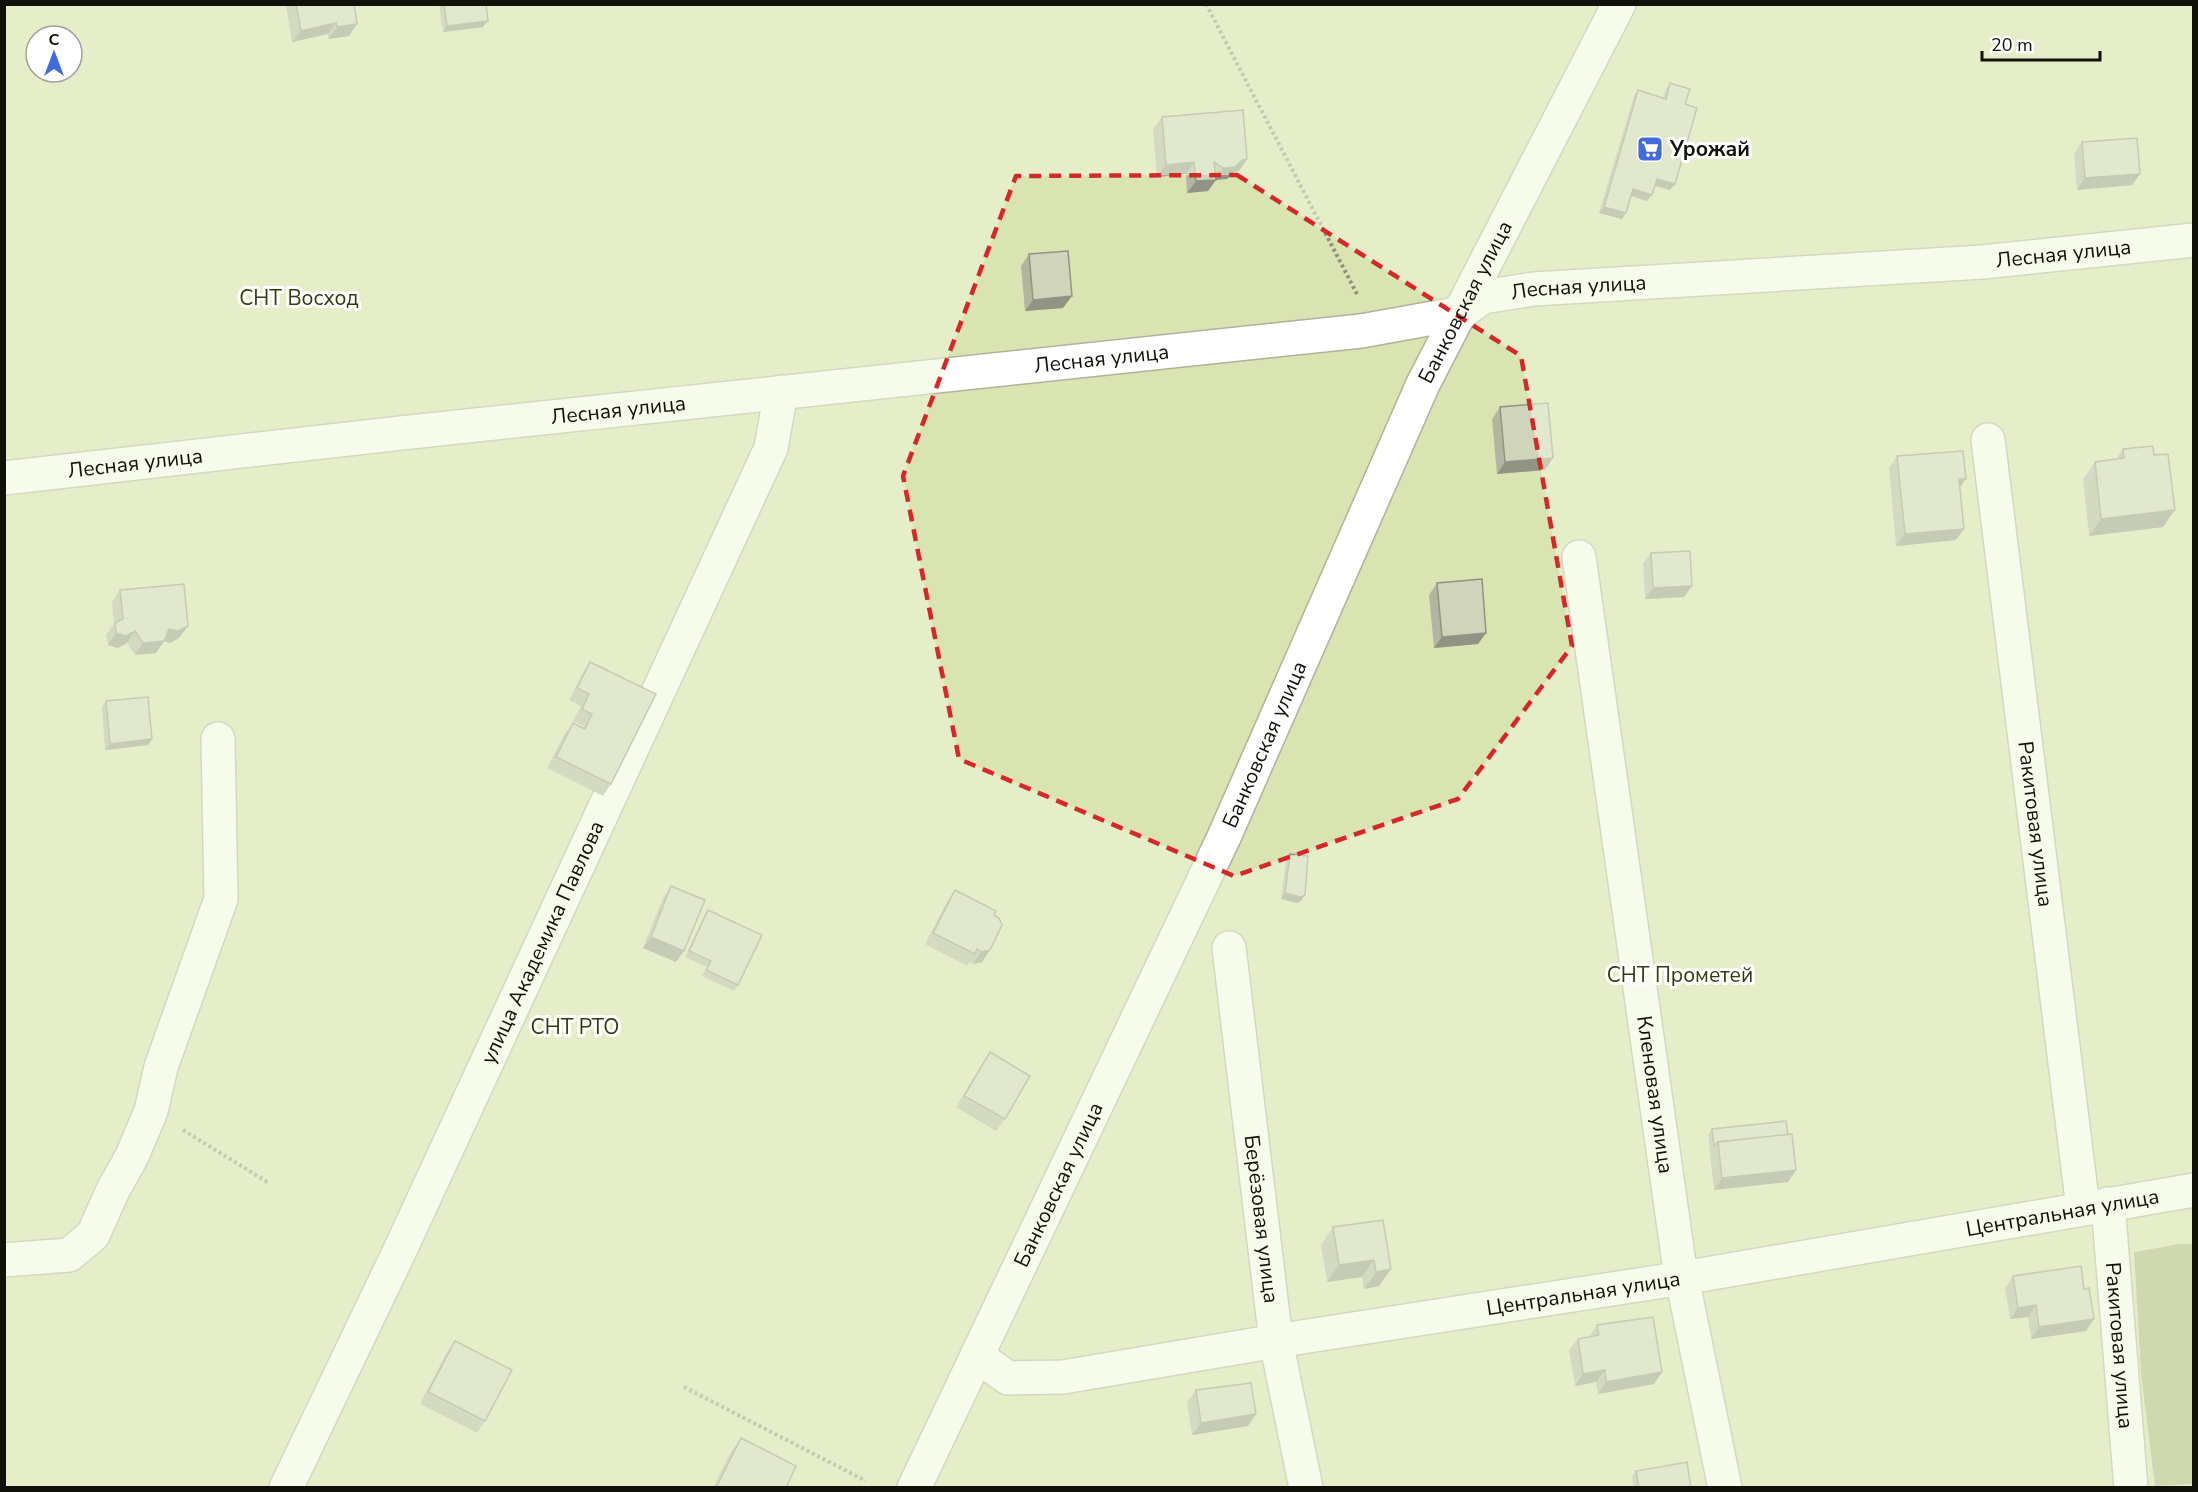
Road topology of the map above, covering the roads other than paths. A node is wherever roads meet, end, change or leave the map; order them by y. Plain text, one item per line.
1 (1619, 4) edge
2 (2193, 240) edge
3 (1461, 313) junction
4 (781, 392) junction
5 (1988, 440) dead end
6 (4, 478) edge
7 (1579, 557) dead end
8 (218, 738) dead end
9 (1228, 948) dead end
10 (2193, 1190) edge
11 (2096, 1206) junction
12 (4, 1260) edge
13 (1683, 1278) junction
14 (1276, 1341) junction
15 (976, 1356) junction
16 (286, 1488) edge
17 (914, 1488) edge
18 (1306, 1488) edge
19 (1725, 1488) edge
20 (2131, 1488) edge

1 - 3 street, Банковская улица
2 - 3 street, Лесная улица
3 - 4 street, Лесная улица
3 - 15 street, Банковская улица
4 - 6 street, Лесная улица
4 - 16 street, улица Академика Павлова
5 - 11 street, Ракитовая улица
7 - 13 street, Кленовая улица
8 - 12 street
9 - 14 street, Берёзовая улица
10 - 11 street, Центральная улица
11 - 13 street, Центральная улица
11 - 20 street, Ракитовая улица
13 - 14 street, Центральная улица
13 - 19 street, Кленовая улица
14 - 15 street, Центральная улица
14 - 18 street, Берёзовая улица
15 - 17 street, Банковская улица

